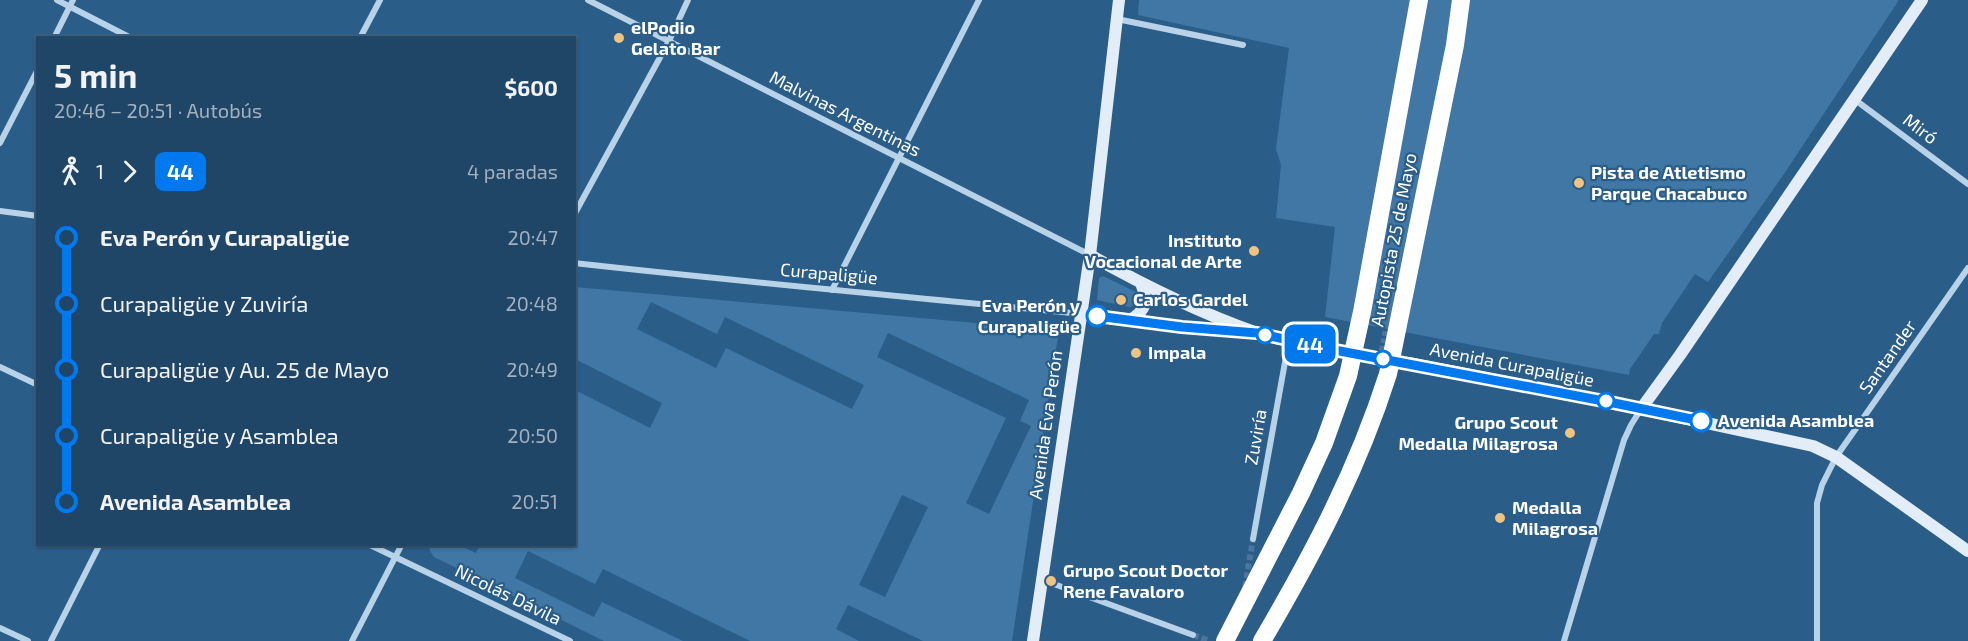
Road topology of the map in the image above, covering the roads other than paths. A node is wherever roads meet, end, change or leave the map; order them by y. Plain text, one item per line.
1 (57, 0) edge
2 (380, 0) edge
3 (588, 0) edge
4 (688, 0) edge
5 (979, 0) edge
6 (1419, 0) edge
7 (1461, 0) edge
8 (1922, 0) edge
9 (1116, 1) edge
10 (71, 3) edge
11 (1116, 19) junction
12 (55, 36) edge
13 (128, 36) edge
14 (361, 36) edge
15 (669, 40) junction
16 (1243, 45) dead end
17 (36, 73) edge
18 (1854, 99) junction
19 (0, 143) edge
20 (898, 159) junction
21 (1968, 184) edge
22 (0, 211) edge
23 (576, 211) edge
24 (36, 216) edge
25 (1090, 255) junction
26 (576, 263) edge
27 (1968, 268) edge
28 (1141, 283) junction
29 (832, 290) junction
30 (1080, 314) junction
31 (1130, 320) junction
32 (1257, 333) junction
33 (1289, 340) junction
34 (1324, 348) tunnel mouth
35 (1408, 363) tunnel mouth
36 (0, 367) edge
37 (36, 384) edge
38 (1641, 409) junction
39 (1836, 457) junction
40 (1253, 539) tunnel mouth
41 (99, 546) edge
42 (372, 546) edge
43 (401, 546) edge
44 (1968, 551) edge
45 (395, 557) junction
46 (1043, 580) junction
47 (0, 627) edge
48 (1193, 635) dead end
49 (28, 641) edge
50 (51, 641) edge
51 (352, 641) edge
52 (570, 641) edge
53 (1033, 641) edge
54 (1225, 641) edge
55 (1262, 641) edge
56 (1564, 641) edge
57 (1817, 641) edge

1 - 10 street
2 - 14 street
3 - 15 street, Malvinas Argentinas
4 - 15 street
5 - 20 street
6 - 54 highway, Autopista 25 de Mayo
7 - 55 highway, Autopista 25 de Mayo
8 - 18 main road
9 - 11 main road, Avenida Eva Perón
10 - 12 street
10 - 13 street
11 - 16 street
11 - 25 main road, Avenida Eva Perón
15 - 20 street, Malvinas Argentinas
15 - 23 street
17 - 19 street
18 - 21 street, Miró
18 - 38 main road
20 - 25 street, Malvinas Argentinas
20 - 29 street
22 - 24 street
25 - 28 main road
25 - 30 main road, Avenida Eva Perón
26 - 29 street, Curapaligüe
27 - 39 street, Santander
28 - 31 main road
28 - 32 main road
29 - 30 street, Curapaligüe
30 - 31 main road
30 - 46 main road, Avenida Eva Perón
31 - 32 main road
32 - 33 main road
33 - 34 main road
33 - 40 street, Zuviría
35 - 38 main road, Avenida Curapaligüe
36 - 37 street
38 - 39 main road, Avenida Curapaligüe
38 - 56 street
39 - 44 main road, Avenida Curapaligüe
39 - 57 street, Santander
41 - 50 street
42 - 45 street, Nicolás Dávila
43 - 45 street
45 - 51 street
45 - 52 street, Nicolás Dávila
46 - 48 street
46 - 53 main road, Avenida Eva Perón
47 - 49 street

